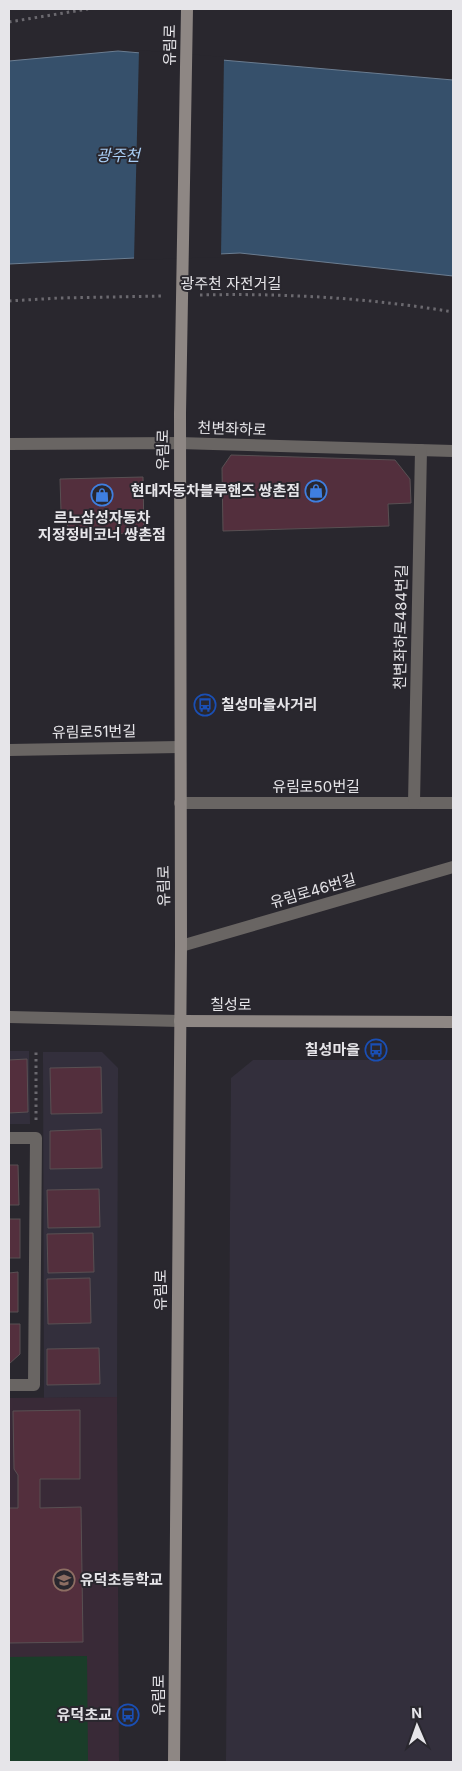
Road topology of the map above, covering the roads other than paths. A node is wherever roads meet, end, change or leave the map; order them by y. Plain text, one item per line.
1 (187, 9) edge
2 (179, 443) junction
3 (9, 444) edge
4 (421, 450) junction
5 (453, 451) edge
6 (179, 747) junction
7 (9, 750) edge
8 (180, 803) junction
9 (414, 803) junction
10 (453, 803) edge
11 (453, 867) edge
12 (181, 946) junction
13 (9, 1017) edge
14 (180, 1021) junction
15 (453, 1022) edge
16 (9, 1138) edge
17 (9, 1385) edge
18 (174, 1762) edge

1 - 2 street, 유림로, bridge
2 - 3 street, 천변좌하로
2 - 4 street, 천변좌하로
2 - 6 street, 유림로
4 - 5 street, 천변좌하로
4 - 9 street, 천변좌하로484번길
6 - 7 street, 유림로51번길
6 - 8 street, 유림로
8 - 9 street, 유림로50번길
8 - 12 street, 유림로
9 - 10 street, 유림로50번길
11 - 12 street, 유림로46번길
12 - 14 street, 유림로
13 - 14 street, 칠성로
14 - 15 street, 칠성로
14 - 18 street, 유림로
16 - 17 street

